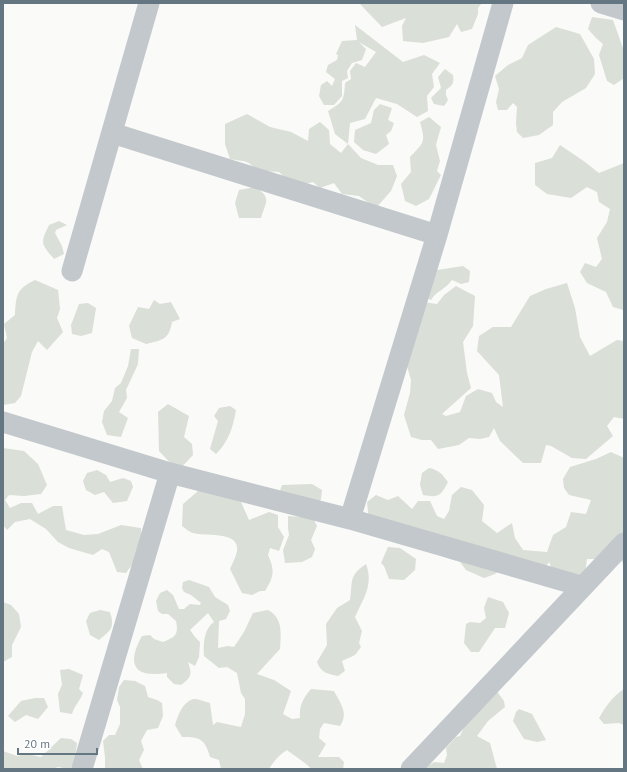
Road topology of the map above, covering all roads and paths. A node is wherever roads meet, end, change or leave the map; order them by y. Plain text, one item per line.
1 (149, 3) edge
2 (503, 3) edge
3 (601, 3) edge
4 (624, 10) edge
5 (112, 133) junction
6 (437, 236) junction
7 (72, 271) dead end
8 (3, 422) edge
9 (170, 473) junction
10 (350, 519) junction
11 (624, 543) edge
12 (581, 586) junction
13 (82, 769) edge
14 (411, 769) edge

1 - 5 street
2 - 6 street
3 - 4 street
5 - 6 street
5 - 7 street
6 - 10 street
8 - 9 street
9 - 10 street
9 - 13 street
10 - 12 street
11 - 12 street
12 - 14 street

